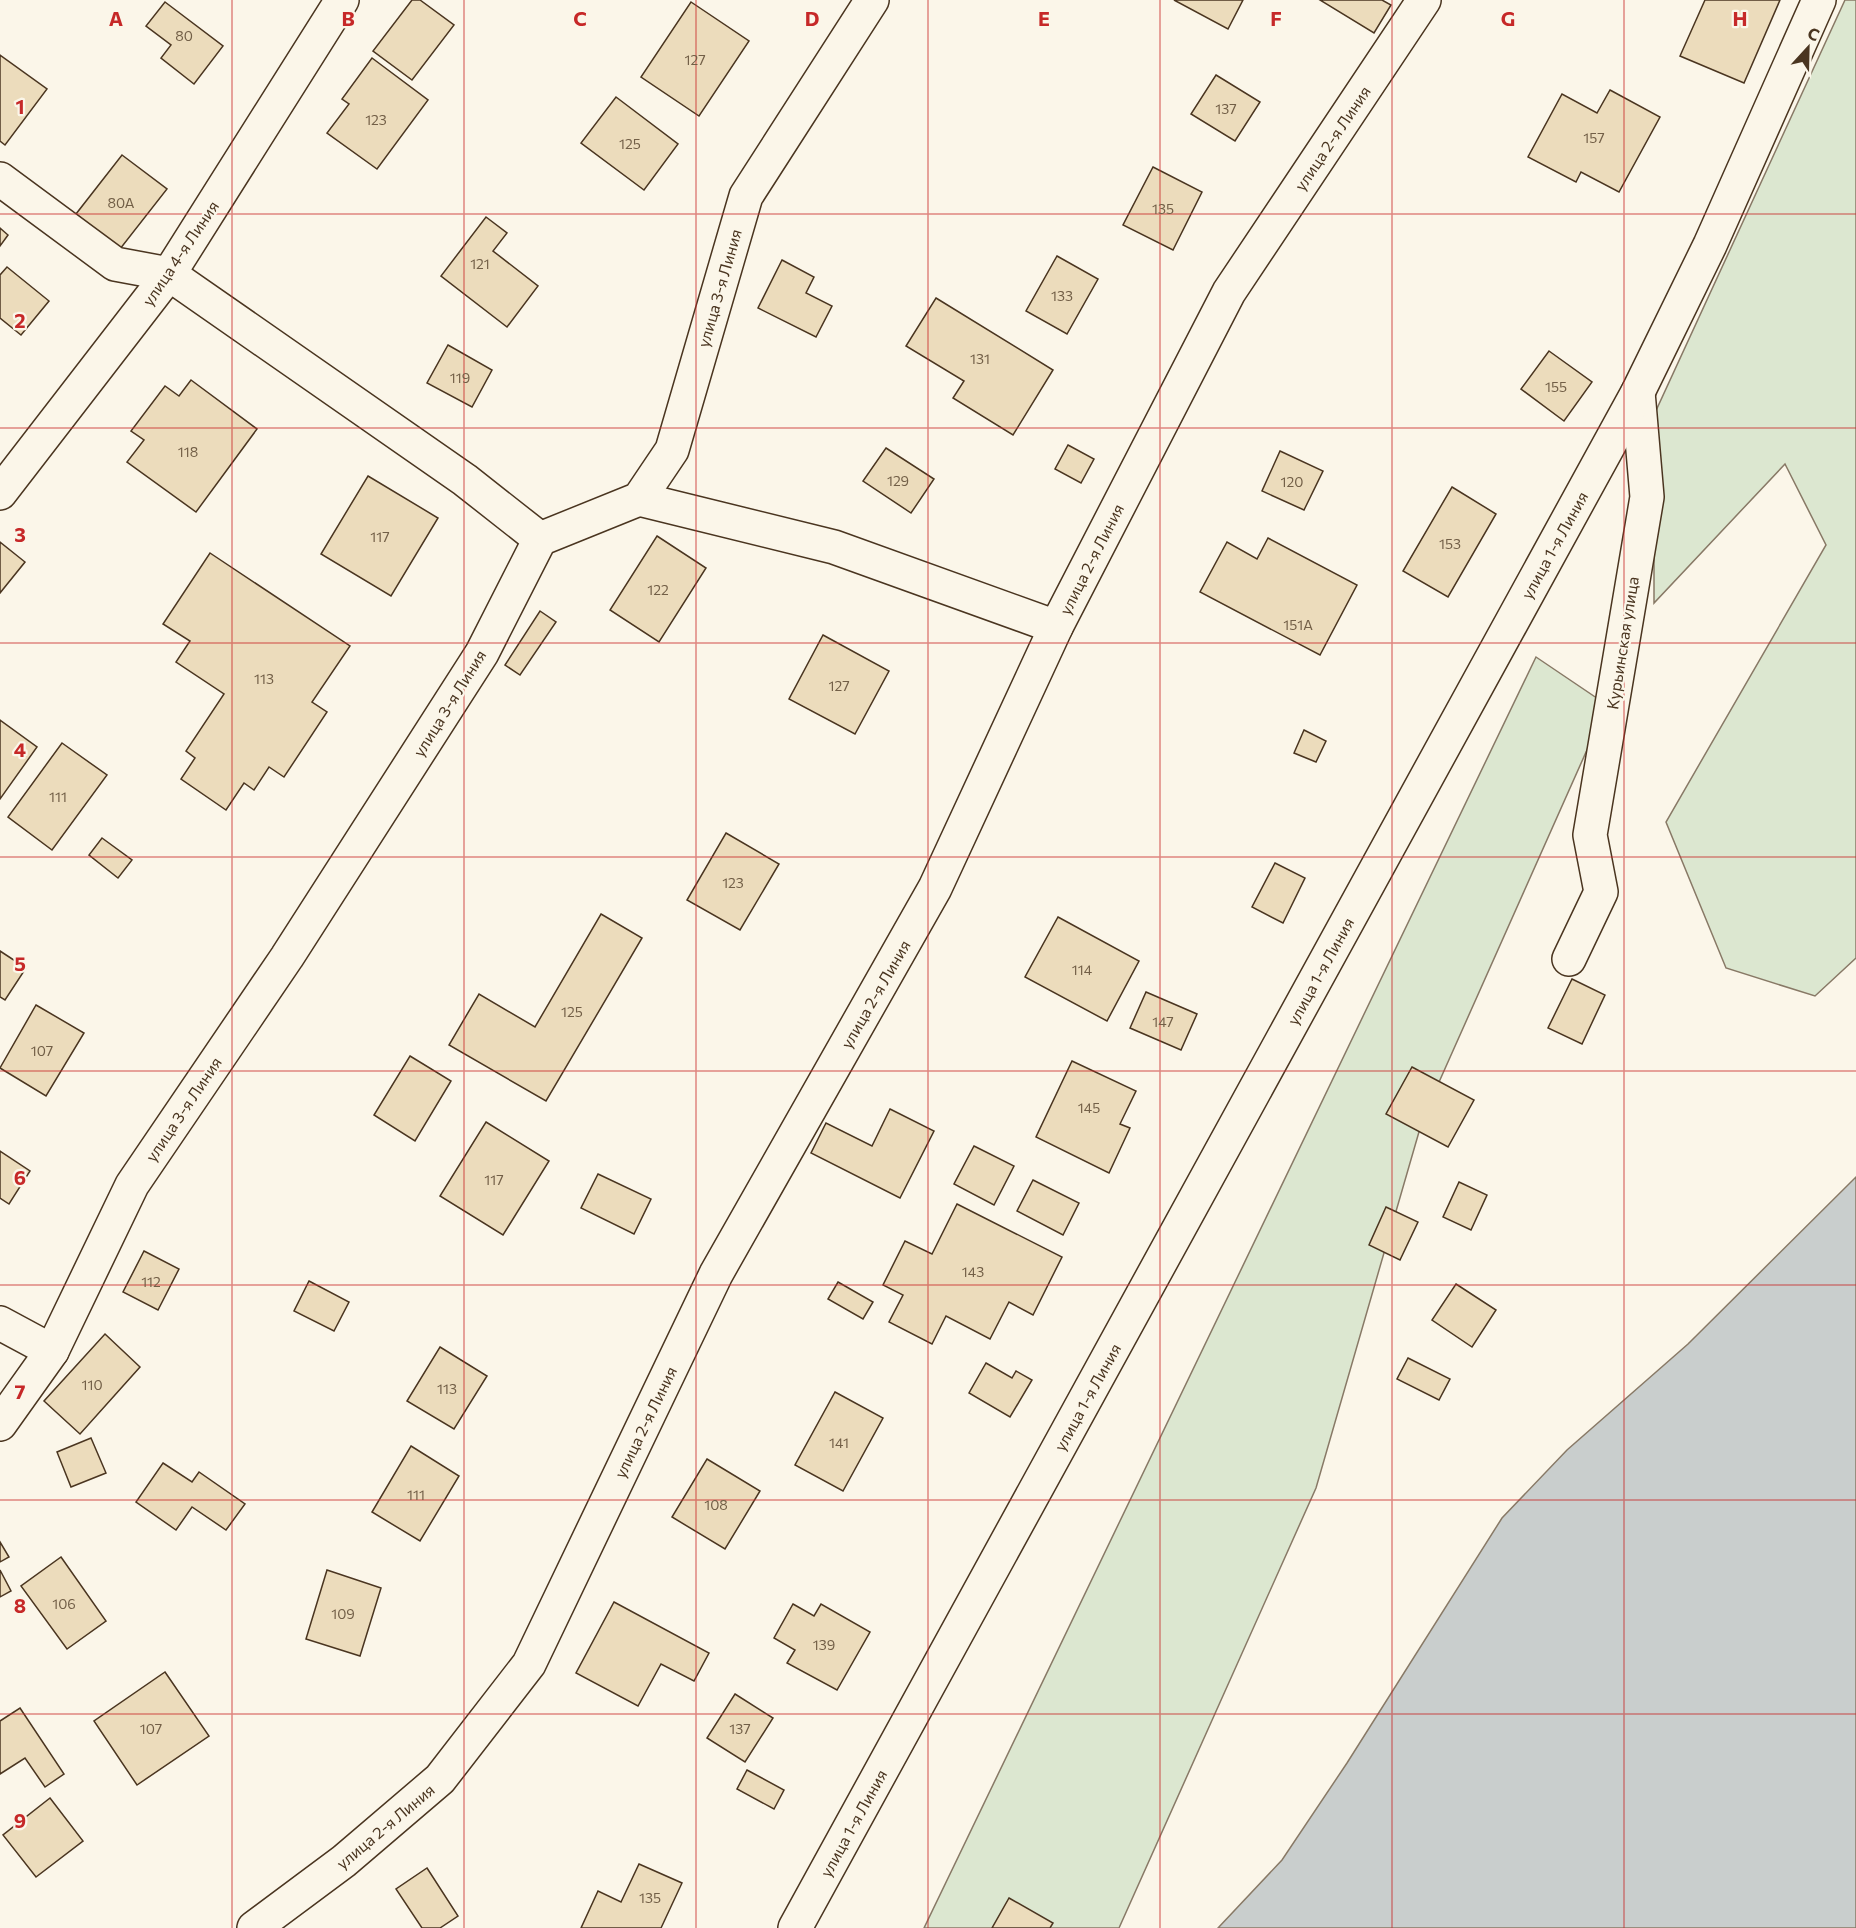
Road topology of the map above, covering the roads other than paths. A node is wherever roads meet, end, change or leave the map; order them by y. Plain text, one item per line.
1 (342, 0) edge
2 (872, 0) edge
3 (1424, 0) edge
4 (1819, 0) edge
5 (0, 179) edge
6 (169, 274) junction
7 (1638, 392) junction
8 (0, 493) edge
9 (639, 499) junction
10 (540, 538) junction
11 (1056, 627) junction
12 (1569, 959) dead end
13 (0, 1323) edge
14 (52, 1351) junction
15 (0, 1424) edge
16 (254, 1928) edge
17 (795, 1928) edge

1 - 6 street, улица 4-я Линия
2 - 9 street, улица 3-я Линия
3 - 11 street, улица 2-я Линия
4 - 7 street, улица 1-я Линия
5 - 6 street
6 - 8 street, улица 4-я Линия
6 - 10 street
7 - 12 street, Курьинская улица
7 - 17 street, улица 1-я Линия
9 - 10 street
9 - 11 street
10 - 14 street, улица 3-я Линия
11 - 16 street, улица 2-я Линия
13 - 14 street
14 - 15 street, улица 3-я Линия

